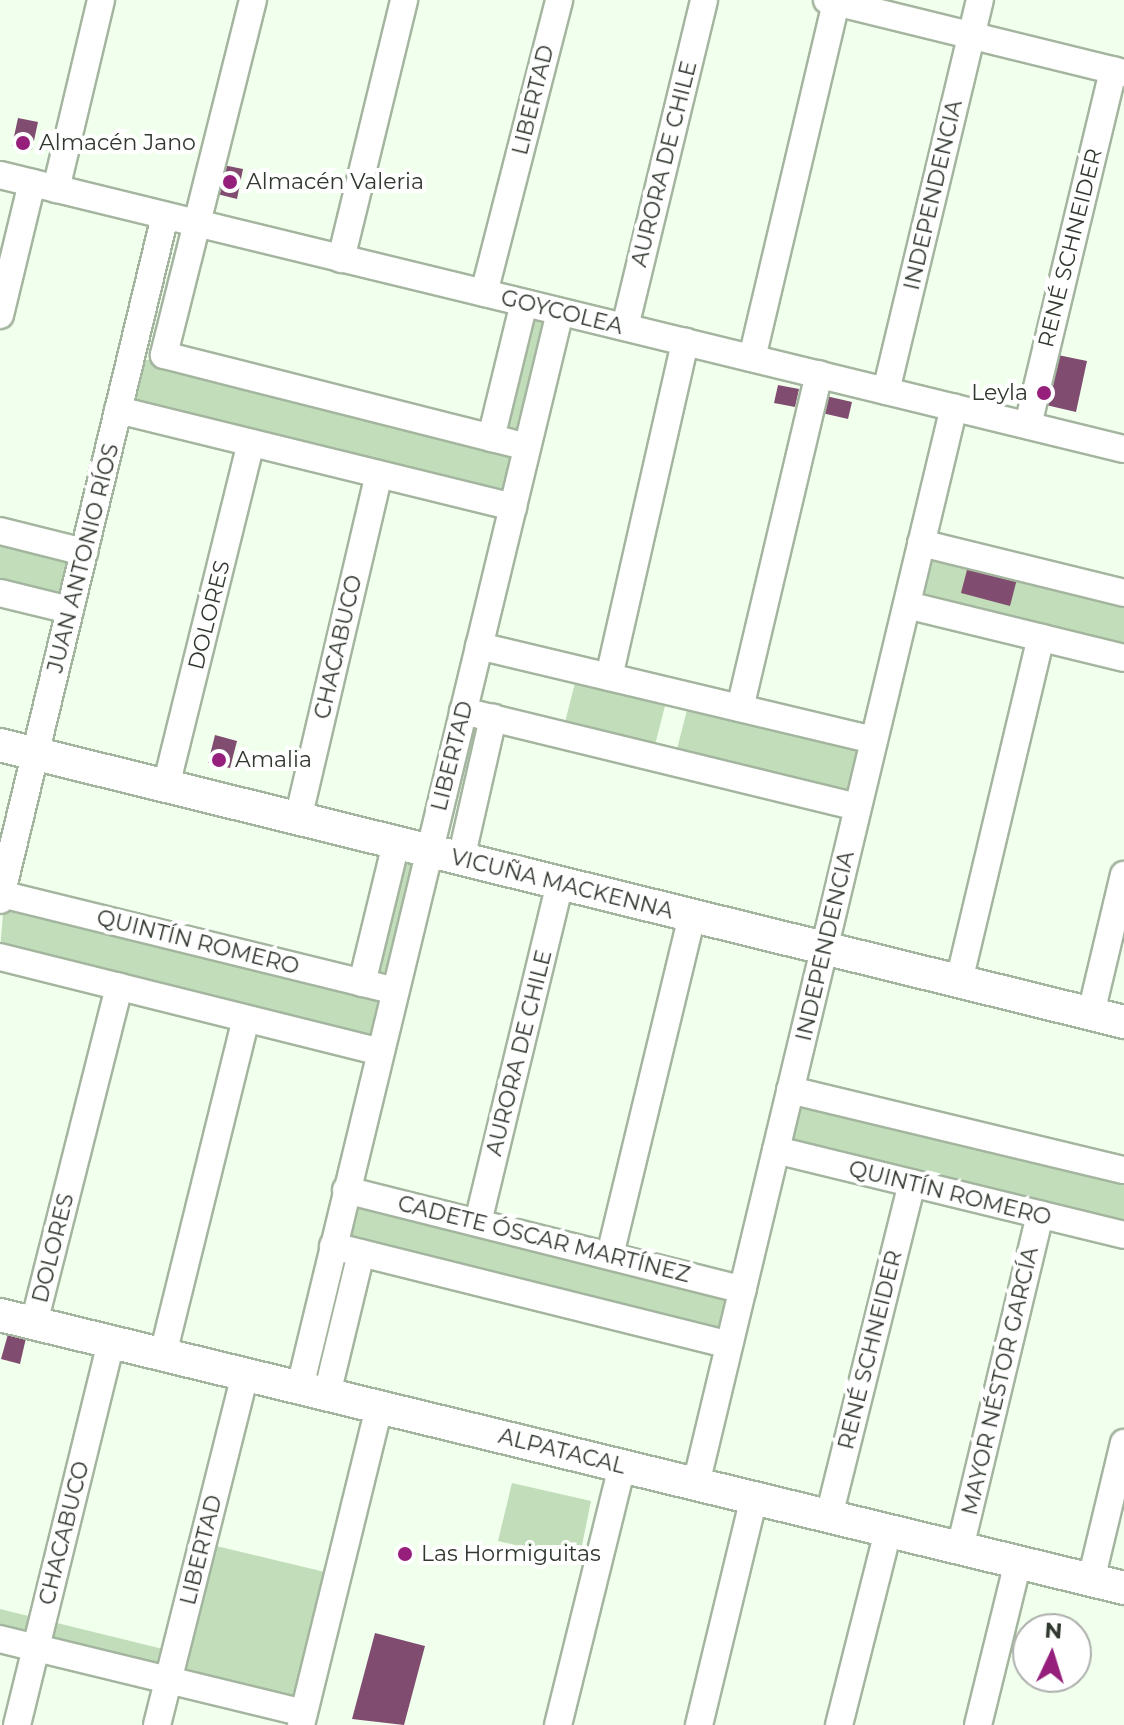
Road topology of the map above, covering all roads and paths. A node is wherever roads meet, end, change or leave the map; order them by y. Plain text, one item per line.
1 (101, 0) edge
2 (253, 0) edge
3 (404, 0) edge
4 (559, 0) edge
5 (704, 0) edge
6 (980, 0) edge
7 (831, 1) edge
8 (971, 35) junction
9 (1119, 71) edge
10 (0, 175) edge
11 (44, 186) junction
12 (165, 216) junction
13 (197, 223) junction
14 (341, 259) junction
15 (484, 293) junction
16 (524, 303) junction
17 (560, 312) junction
18 (0, 315) edge
19 (625, 327) junction
20 (685, 342) junction
21 (752, 358) junction
22 (819, 374) junction
23 (886, 391) junction
24 (954, 407) junction
25 (118, 410) junction
26 (1028, 425) junction
27 (491, 438) junction
28 (251, 443) junction
29 (527, 447) junction
30 (1124, 449) edge
31 (379, 474) junction
32 (513, 507) junction
33 (0, 531) edge
34 (921, 543) junction
35 (84, 552) junction
36 (0, 593) edge
37 (1124, 593) edge
38 (907, 605) junction
39 (70, 610) junction
40 (1041, 638) junction
41 (479, 646) junction
42 (1124, 658) edge
43 (609, 677) junction
44 (740, 708) junction
45 (463, 711) junction
46 (493, 718) junction
47 (874, 740) junction
48 (0, 745) edge
49 (35, 754) junction
50 (166, 786) junction
51 (858, 807) junction
52 (298, 819) junction
53 (396, 843) junction
54 (429, 851) junction
55 (461, 859) junction
56 (1124, 875) edge
57 (560, 883) junction
58 (1, 897) edge
59 (692, 916) junction
60 (824, 948) junction
61 (0, 957) edge
62 (959, 981) junction
63 (362, 983) junction
64 (119, 987) junction
65 (395, 991) junction
66 (1091, 1013) junction
67 (246, 1019) junction
68 (1124, 1022) edge
69 (380, 1052) junction
70 (790, 1090) junction
71 (776, 1150) junction
72 (1124, 1170) edge
73 (912, 1183) junction
74 (346, 1190) junction
75 (1040, 1214) junction
76 (478, 1222) junction
77 (1124, 1235) edge
78 (333, 1246) junction
79 (361, 1253) junction
80 (610, 1255) junction
81 (743, 1290) junction
82 (0, 1315) edge
83 (34, 1323) junction
84 (111, 1341) junction
85 (729, 1345) junction
86 (163, 1354) junction
87 (245, 1374) junction
88 (313, 1391) junction
89 (379, 1407) junction
90 (1124, 1446) edge
91 (622, 1466) junction
92 (696, 1484) junction
93 (754, 1498) junction
94 (829, 1516) junction
95 (888, 1531) junction
96 (960, 1548) junction
97 (1018, 1562) junction
98 (1091, 1580) junction
99 (1124, 1588) edge
100 (0, 1639) edge
101 (36, 1648) junction
102 (168, 1680) junction
103 (302, 1719) edge
104 (17, 1725) edge
105 (157, 1725) edge
106 (558, 1725) edge
107 (699, 1725) edge
108 (839, 1725) edge
109 (978, 1725) edge

1 - 11 street
2 - 13 street
3 - 14 street
4 - 15 street, LIBERTAD
5 - 19 street, AURORA DE CHILE
6 - 8 street, INDEPENDENCIA
7 - 8 street
7 - 21 street
8 - 9 street
8 - 23 street, INDEPENDENCIA
9 - 26 street, RENÉ SCHNEIDER
10 - 11 street, GOYCOLEA
11 - 12 street, GOYCOLEA
11 - 18 street
12 - 13 street, GOYCOLEA
12 - 25 street, JUAN ANTONIO RÍOS
13 - 14 street, GOYCOLEA
13 - 27 street
14 - 15 street, GOYCOLEA
15 - 16 street, GOYCOLEA
16 - 17 street, GOYCOLEA
16 - 27 street
17 - 19 street, GOYCOLEA
17 - 29 street, LIBERTAD
19 - 20 street, GOYCOLEA
20 - 21 street, GOYCOLEA
20 - 43 street
21 - 22 street, GOYCOLEA
22 - 23 street, GOYCOLEA
22 - 44 street
23 - 24 street, GOYCOLEA
24 - 26 street, GOYCOLEA
24 - 34 street, INDEPENDENCIA
25 - 28 street
25 - 35 street, JUAN ANTONIO RÍOS
26 - 30 street, GOYCOLEA
27 - 29 street
28 - 31 street
28 - 50 street, DOLORES
29 - 32 street, LIBERTAD
31 - 32 street
31 - 52 street, CHACABUCO
32 - 41 street, LIBERTAD
33 - 35 street
34 - 37 street
34 - 38 street, INDEPENDENCIA
35 - 39 street, JUAN ANTONIO RÍOS
36 - 39 street
38 - 40 street
38 - 47 street, INDEPENDENCIA
39 - 49 street, JUAN ANTONIO RÍOS
40 - 42 street
40 - 62 street
41 - 43 street
41 - 45 street, LIBERTAD
43 - 44 street
44 - 47 street
45 - 46 street
45 - 54 street, LIBERTAD
46 - 51 street
46 - 55 street, LIBERTAD
47 - 51 street, INDEPENDENCIA
48 - 49 main road, VICUÑA MACKENNA
49 - 50 main road, VICUÑA MACKENNA
49 - 58 street, JUAN ANTONIO RÍOS
50 - 52 main road, VICUÑA MACKENNA
51 - 60 street, INDEPENDENCIA
52 - 53 main road, VICUÑA MACKENNA
53 - 54 main road, VICUÑA MACKENNA
53 - 63 street
54 - 55 main road, VICUÑA MACKENNA
54 - 65 street, LIBERTAD
55 - 57 main road, VICUÑA MACKENNA
56 - 66 street
57 - 59 main road, VICUÑA MACKENNA
57 - 76 street, AURORA DE CHILE
58 - 63 street, QUINTÍN ROMERO
59 - 60 main road, VICUÑA MACKENNA
59 - 80 street
60 - 62 main road, VICUÑA MACKENNA
60 - 70 street, INDEPENDENCIA
61 - 64 street
62 - 66 main road, VICUÑA MACKENNA
63 - 65 street, QUINTÍN ROMERO
64 - 67 street
64 - 83 street, DOLORES
65 - 69 street, LIBERTAD
66 - 68 main road, VICUÑA MACKENNA
67 - 69 street
67 - 86 street
69 - 74 street, LIBERTAD
70 - 71 street, INDEPENDENCIA
70 - 72 street
71 - 73 street, QUINTÍN ROMERO
71 - 81 street, INDEPENDENCIA
73 - 75 street, QUINTÍN ROMERO
73 - 94 street, RENÉ SCHNEIDER
74 - 76 street, CADETE ÓSCAR MARTÍNEZ
74 - 78 street, LIBERTAD
75 - 77 street, QUINTÍN ROMERO
75 - 96 street, MAYOR NÉSTOR GARCÍA
76 - 80 street, CADETE ÓSCAR MARTÍNEZ
78 - 79 street
78 - 88 street, LIBERTAD
79 - 85 street
79 - 88 street
80 - 81 street, CADETE ÓSCAR MARTÍNEZ
81 - 85 street, INDEPENDENCIA
82 - 83 main road, ALPATACAL
83 - 84 main road, ALPATACAL
84 - 86 main road, ALPATACAL
84 - 101 street, CHACABUCO
85 - 92 street, INDEPENDENCIA
86 - 87 main road, ALPATACAL
87 - 88 main road, ALPATACAL
87 - 102 street, LIBERTAD
88 - 89 main road, ALPATACAL
89 - 91 main road, ALPATACAL
89 - 103 street
90 - 98 street
91 - 92 main road, ALPATACAL
91 - 106 street
92 - 93 main road, ALPATACAL
93 - 94 main road, ALPATACAL
93 - 107 street
94 - 95 main road, ALPATACAL
95 - 96 main road, ALPATACAL
95 - 108 street
96 - 97 main road, ALPATACAL
97 - 98 main road, ALPATACAL
97 - 109 street
98 - 99 main road, ALPATACAL
100 - 101 street
101 - 102 street
101 - 104 street, CHACABUCO
102 - 103 street
102 - 105 street, LIBERTAD

